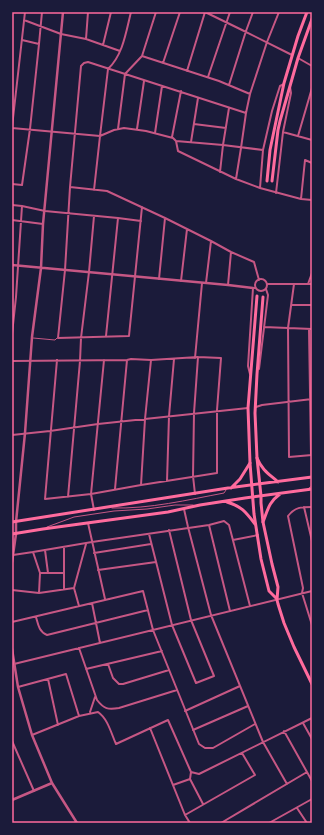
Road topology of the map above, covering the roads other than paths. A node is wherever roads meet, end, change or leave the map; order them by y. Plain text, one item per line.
1 (25, 12) edge
2 (42, 12) edge
3 (63, 12) edge
4 (88, 12) edge
5 (111, 12) edge
6 (131, 12) edge
7 (156, 12) edge
8 (180, 12) edge
9 (205, 12) edge
10 (230, 12) edge
11 (253, 12) edge
12 (279, 12) edge
13 (307, 12) edge
14 (312, 19) edge
15 (24, 20) junction
16 (226, 22) junction
17 (40, 26) junction
18 (246, 32) junction
19 (61, 34) junction
20 (86, 39) junction
21 (22, 40) junction
22 (267, 42) junction
23 (39, 44) junction
24 (103, 45) junction
25 (121, 51) junction
26 (292, 55) junction
27 (142, 56) junction
28 (298, 58) junction
29 (163, 63) junction
30 (312, 66) edge
31 (108, 69) junction
32 (187, 71) junction
33 (125, 74) junction
34 (208, 78) junction
35 (144, 81) junction
36 (284, 83) junction
37 (229, 85) junction
38 (162, 86) junction
39 (290, 86) junction
40 (312, 88) edge
41 (181, 92) junction
42 (250, 94) junction
43 (198, 98) junction
44 (229, 108) junction
45 (246, 113) junction
46 (194, 124) junction
47 (12, 127) edge
48 (226, 128) junction
49 (30, 129) junction
50 (118, 129) junction
51 (137, 130) junction
52 (52, 131) junction
53 (283, 132) junction
54 (75, 133) junction
55 (155, 133) junction
56 (100, 136) junction
57 (298, 136) junction
58 (172, 138) junction
59 (312, 140) edge
60 (176, 141) junction
61 (191, 142) junction
62 (223, 145) junction
63 (241, 148) junction
64 (263, 150) junction
65 (312, 163) edge
66 (220, 172) junction
67 (236, 179) junction
68 (267, 181) dead end
69 (272, 181) dead end
70 (12, 184) edge
71 (70, 187) junction
72 (260, 188) junction
73 (94, 190) junction
74 (276, 193) junction
75 (301, 199) junction
76 (312, 200) edge
77 (12, 205) edge
78 (22, 206) junction
79 (142, 207) junction
80 (45, 211) junction
81 (69, 213) junction
82 (94, 216) junction
83 (118, 218) junction
84 (165, 218) junction
85 (12, 220) edge
86 (21, 221) junction
87 (141, 221) junction
88 (43, 224) junction
89 (187, 229) junction
90 (211, 241) junction
91 (232, 252) junction
92 (12, 265) edge
93 (18, 266) junction
94 (41, 268) junction
95 (65, 270) junction
96 (89, 272) junction
97 (312, 273) edge
98 (112, 274) junction
99 (136, 277) junction
100 (159, 278) junction
101 (259, 280) junction
102 (182, 281) junction
103 (204, 283) junction
104 (267, 284) junction
105 (294, 284) junction
106 (308, 284) junction
107 (312, 284) edge
108 (228, 285) junction
109 (254, 288) junction
110 (266, 289) junction
111 (257, 296) dead end
112 (263, 297) dead end
113 (292, 305) junction
114 (312, 305) edge
115 (264, 327) junction
116 (288, 328) junction
117 (310, 329) edge
118 (12, 334) edge
119 (106, 336) junction
120 (32, 338) junction
121 (58, 338) junction
122 (81, 338) junction
123 (197, 358) junction
124 (174, 359) junction
125 (56, 360) junction
126 (80, 360) junction
127 (104, 360) junction
128 (127, 360) junction
129 (151, 360) junction
130 (12, 361) edge
131 (30, 361) junction
132 (250, 374) junction
133 (257, 374) junction
134 (311, 399) edge
135 (288, 402) junction
136 (256, 407) junction
137 (248, 408) junction
138 (217, 410) junction
139 (194, 413) junction
140 (169, 416) junction
141 (145, 419) junction
142 (122, 422) junction
143 (98, 424) junction
144 (75, 427) junction
145 (50, 431) junction
146 (24, 433) junction
147 (12, 435) edge
148 (311, 455) edge
149 (257, 458) junction
150 (250, 462) junction
151 (193, 476) junction
152 (312, 477) edge
153 (167, 481) junction
154 (278, 482) junction
155 (260, 484) junction
156 (141, 485) junction
157 (252, 486) junction
158 (312, 487) edge
159 (229, 488) junction
160 (115, 489) junction
161 (282, 493) junction
162 (91, 494) junction
163 (195, 494) junction
164 (261, 496) junction
165 (68, 497) junction
166 (253, 497) junction
167 (225, 501) junction
168 (200, 505) junction
169 (304, 507) junction
170 (312, 507) edge
171 (107, 508) junction
172 (184, 509) junction
173 (94, 510) junction
174 (16, 522) junction
175 (263, 522) junction
176 (12, 523) edge
177 (88, 523) junction
178 (255, 524) junction
179 (209, 525) junction
180 (188, 527) junction
181 (44, 529) junction
182 (169, 530) junction
183 (12, 534) edge
184 (16, 534) junction
185 (149, 534) junction
186 (258, 535) junction
187 (233, 540) junction
188 (312, 541) edge
189 (92, 542) junction
190 (86, 544) junction
191 (151, 544) junction
192 (64, 547) junction
193 (45, 550) junction
194 (33, 552) junction
195 (94, 552) junction
196 (13, 555) junction
197 (12, 562) edge
198 (156, 562) junction
199 (98, 570) junction
200 (40, 573) junction
201 (48, 573) junction
202 (64, 573) junction
203 (74, 588) junction
204 (64, 589) junction
205 (12, 590) edge
206 (312, 591) edge
207 (38, 593) junction
208 (302, 593) junction
209 (105, 600) junction
210 (277, 600) junction
211 (92, 603) junction
212 (79, 606) junction
213 (250, 606) junction
214 (148, 610) junction
215 (230, 611) junction
216 (36, 616) junction
217 (211, 616) junction
218 (191, 620) junction
219 (12, 622) edge
220 (96, 622) junction
221 (172, 625) junction
222 (312, 625) edge
223 (153, 630) junction
224 (100, 643) junction
225 (79, 648) junction
226 (12, 649) edge
227 (162, 651) junction
228 (14, 664) junction
229 (108, 664) junction
230 (86, 669) junction
231 (169, 670) junction
232 (48, 679) junction
233 (312, 684) edge
234 (240, 686) junction
235 (18, 687) junction
236 (177, 690) junction
237 (95, 696) junction
238 (248, 706) junction
239 (185, 710) junction
240 (90, 713) junction
241 (79, 716) junction
242 (312, 718) edge
243 (303, 723) junction
244 (255, 724) junction
245 (58, 725) junction
246 (150, 728) junction
247 (193, 730) junction
248 (284, 732) junction
249 (32, 735) junction
250 (312, 739) edge
251 (12, 741) edge
252 (263, 742) junction
253 (242, 753) junction
254 (191, 772) junction
255 (307, 772) junction
256 (190, 779) junction
257 (312, 781) edge
258 (52, 783) junction
259 (287, 784) junction
260 (173, 785) junction
261 (34, 791) junction
262 (12, 796) edge
263 (312, 799) edge
264 (13, 800) edge
265 (203, 804) junction
266 (297, 808) junction
267 (185, 815) junction
268 (77, 823) edge
269 (190, 823) edge
270 (221, 823) edge
271 (270, 823) edge
272 (307, 823) edge

1 - 15 street
2 - 17 street
3 - 19 street
4 - 20 street
5 - 24 street
6 - 25 street
7 - 27 street
8 - 29 street
9 - 16 street
9 - 32 street
10 - 16 street
11 - 18 street
12 - 22 street
13 - 26 main road
14 - 28 main road
15 - 17 street
15 - 21 street
16 - 18 street
16 - 34 street
17 - 19 street
17 - 23 street
18 - 22 street
18 - 37 street
19 - 20 street
19 - 52 street
20 - 24 street
21 - 23 street
21 - 47 street
22 - 26 street
22 - 42 street
23 - 49 street
24 - 25 street
25 - 31 street
26 - 36 main road
27 - 29 street
27 - 33 street
28 - 30 street
28 - 39 main road
29 - 32 street
31 - 33 street
31 - 54 street
31 - 56 street
32 - 34 street
33 - 35 street
33 - 50 street
34 - 37 street
35 - 38 street
35 - 51 street
36 - 64 street
36 - 68 main road
37 - 42 street
38 - 41 street
38 - 55 street
39 - 53 street
39 - 69 main road
40 - 57 street
41 - 43 street
41 - 58 street
42 - 45 street
43 - 44 street
43 - 46 street
44 - 45 street
44 - 48 street
45 - 63 street
46 - 48 street
46 - 61 street
47 - 49 street
48 - 62 street
49 - 52 street
49 - 70 street
50 - 51 street
50 - 56 street
51 - 55 street
52 - 54 street
52 - 80 street
53 - 57 street
53 - 74 street
54 - 56 street
54 - 71 street
55 - 58 street
56 - 73 street
57 - 59 street
58 - 60 street
60 - 61 street
60 - 66 street
61 - 62 street
62 - 63 street
62 - 66 street
63 - 64 street
63 - 67 street
64 - 72 street
65 - 75 street
66 - 67 street
67 - 72 street
71 - 73 street
71 - 81 street
72 - 74 street
73 - 79 street
74 - 75 street
75 - 76 street
77 - 78 street
78 - 80 street
78 - 86 street
79 - 84 street
79 - 87 street
80 - 81 street
80 - 88 street
81 - 82 street
81 - 95 street
82 - 83 street
82 - 96 street
83 - 87 street
83 - 98 street
84 - 89 street
84 - 100 street
85 - 86 street
86 - 88 street
86 - 93 street
87 - 99 street
88 - 94 street
89 - 90 street
89 - 102 street
90 - 91 street
90 - 103 street
91 - 101 street
91 - 108 street
92 - 93 street
93 - 94 street
93 - 118 street
94 - 95 street
94 - 120 street
95 - 96 street
95 - 121 street
96 - 98 street
96 - 122 street
97 - 106 street
98 - 99 street
98 - 119 street
99 - 100 street
99 - 119 street
100 - 102 street
101 - 104 street
101 - 109 street
102 - 103 street
103 - 108 street
103 - 123 street
104 - 105 street
104 - 110 street
105 - 106 street
105 - 113 street
106 - 107 street
108 - 109 street
109 - 110 street
109 - 132 street
110 - 115 street
111 - 132 main road
112 - 133 main road
113 - 114 street
113 - 116 street
115 - 116 street
115 - 133 street
116 - 117 street
116 - 135 street
117 - 134 street
119 - 122 street
120 - 121 lane
120 - 131 street
121 - 122 street
122 - 126 street
123 - 124 street
123 - 138 street
123 - 139 street
124 - 129 street
124 - 140 street
125 - 126 street
125 - 131 street
125 - 145 street
126 - 127 street
126 - 144 street
127 - 128 street
127 - 143 street
128 - 129 street
128 - 142 street
129 - 141 street
130 - 131 street
131 - 146 street
132 - 137 main road
133 - 136 main road
134 - 135 street
134 - 148 street
135 - 136 street
135 - 148 street
136 - 149 main road
137 - 138 street
137 - 150 main road
138 - 139 street
138 - 151 street
139 - 140 street
139 - 151 street
140 - 141 street
140 - 153 street
141 - 142 street
141 - 156 street
142 - 143 street
142 - 160 street
143 - 144 street
143 - 162 street
144 - 145 street
144 - 165 street
145 - 146 street
145 - 165 street
146 - 147 street
146 - 174 street
149 - 154 main road
149 - 155 main road
150 - 157 main road
150 - 159 main road
151 - 153 street
151 - 163 street
152 - 154 main road
153 - 156 street
154 - 155 main road
155 - 157 main road
155 - 164 main road
156 - 160 street
157 - 159 main road
157 - 166 main road
158 - 161 main road
159 - 163 main road
159 - 171 lane
160 - 162 street
161 - 164 main road
161 - 175 main road
162 - 165 street
162 - 173 street
163 - 171 main road
164 - 166 main road
164 - 175 main road
166 - 167 main road
166 - 178 main road
167 - 168 main road
167 - 178 main road
168 - 172 main road
168 - 181 lane
169 - 170 street
169 - 188 street
169 - 208 street
171 - 173 main road
172 - 177 main road
172 - 180 street
173 - 174 main road
174 - 176 main road
174 - 184 street
175 - 210 main road
177 - 181 main road
177 - 189 street
178 - 186 main road
179 - 180 street
179 - 187 street
179 - 215 street
180 - 182 street
180 - 217 street
181 - 184 main road
182 - 185 street
182 - 218 street
183 - 184 main road
184 - 196 street
185 - 189 street
185 - 191 street
186 - 187 street
186 - 210 main road
187 - 213 street
189 - 190 street
189 - 195 street
190 - 192 street
190 - 203 street
191 - 195 street
191 - 198 street
192 - 193 street
192 - 202 street
193 - 194 street
193 - 201 street
194 - 196 street
194 - 200 street
195 - 199 street
196 - 197 street
198 - 199 street
198 - 221 street
199 - 209 street
200 - 201 street
200 - 207 street
201 - 202 street
202 - 204 street
203 - 204 street
203 - 212 street
204 - 207 street
205 - 207 street
206 - 208 street
208 - 210 street
208 - 222 street
209 - 211 street
209 - 214 street
210 - 213 street
210 - 233 main road
211 - 212 street
211 - 220 street
212 - 216 street
213 - 215 street
214 - 220 street
214 - 223 street
215 - 217 street
216 - 219 street
216 - 220 street
217 - 218 street
217 - 234 street
218 - 221 street
218 - 221 street
220 - 224 street
221 - 223 street
223 - 224 street
223 - 227 street
224 - 225 street
225 - 228 street
225 - 230 street
226 - 228 street
227 - 229 street
227 - 231 street
228 - 235 street
229 - 230 street
229 - 231 street
230 - 237 street
231 - 236 street
232 - 235 street
232 - 241 street
232 - 245 street
234 - 238 street
234 - 239 street
235 - 249 street
236 - 237 street
236 - 239 street
237 - 240 street
238 - 244 street
238 - 247 street
239 - 247 street
240 - 241 street
240 - 246 street
241 - 245 street
242 - 243 street
243 - 248 street
243 - 250 street
244 - 247 street
244 - 252 street
245 - 249 street
246 - 254 street
246 - 260 street
248 - 252 street
248 - 255 street
249 - 258 street
251 - 261 street
252 - 253 street
252 - 259 street
253 - 254 street
253 - 265 street
254 - 256 street
255 - 257 street
255 - 259 street
256 - 260 street
256 - 265 street
258 - 261 street
258 - 268 street
259 - 270 street
260 - 267 street
261 - 264 street
262 - 264 street
263 - 266 street
265 - 267 street
266 - 271 street
266 - 272 street
267 - 269 street

